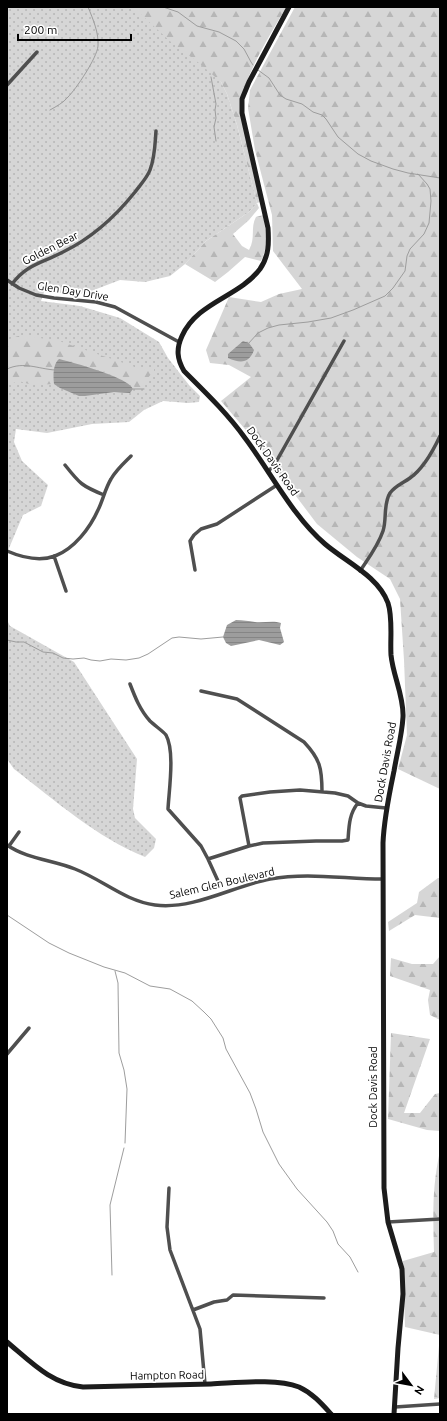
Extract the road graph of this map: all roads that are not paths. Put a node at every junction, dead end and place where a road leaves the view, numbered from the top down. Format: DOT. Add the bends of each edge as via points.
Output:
graph roads {
  1 [pos="289,7"];
  2 [pos="37,52"];
  3 [pos="7,85"];
  4 [pos="156,131"];
  5 [pos="7,280"];
  6 [pos="12,284"];
  7 [pos="344,341"];
  8 [pos="179,342"];
  9 [pos="440,436"];
  10 [pos="131,456"];
  11 [pos="66,465"];
  12 [pos="268,472"];
  13 [pos="277,485"];
  14 [pos="104,495"];
  15 [pos="7,551"];
  16 [pos="54,556"];
  17 [pos="195,570"];
  18 [pos="360,571"];
  19 [pos="66,591"];
  20 [pos="130,684"];
  21 [pos="201,692"];
  22 [pos="322,792"];
  23 [pos="358,803"];
  24 [pos="386,808"];
  25 [pos="19,832"];
  26 [pos="8,845"];
  27 [pos="249,846"];
  28 [pos="208,859"];
  29 [pos="382,878"];
  30 [pos="218,881"];
  31 [pos="29,1028"];
  32 [pos="7,1054"];
  33 [pos="169,1188"];
  34 [pos="440,1219"];
  35 [pos="388,1222"];
  36 [pos="324,1298"];
  37 [pos="193,1310"];
  38 [pos="7,1342"];
  39 [pos="205,1384"];
  40 [pos="440,1404"];
  41 [pos="395,1407"];
  42 [pos="331,1414"];
  43 [pos="394,1414"];
  1 -- 8 [label="street" via="249,82 242,106 244,125 268,228 268,251 254,275 201,312 189,324"];
  2 -- 3 [label="street"];
  4 -- 6 [label="street, Golden Bear" via="154,155 149,172 119,211 80,243 28,268"];
  5 -- 6 [label="street, Glen Day Drive"];
  6 -- 8 [label="street, Glen Day Drive" via="30,294 96,302 115,307"];
  7 -- 12 [label="street"];
  8 -- 12 [label="street, Dock Davis Road" via="178,356 184,371 228,416"];
  9 -- 18 [label="street" via="421,468 390,492 386,502 383,531"];
  10 -- 14 [label="street" via="116,472"];
  11 -- 14 [label="street" via="84,487"];
  12 -- 13 [label="street, Dock Davis Road"];
  13 -- 17 [label="street" via="217,524 200,529 194,534 190,541"];
  13 -- 18 [label="street, Dock Davis Road" via="318,538"];
  14 -- 16 [label="street" via="88,527 72,545"];
  15 -- 16 [label="street" via="32,558"];
  16 -- 19 [label="street"];
  18 -- 24 [label="street, Dock Davis Road" via="376,584 388,603 392,664 403,710"];
  20 -- 28 [label="street" via="141,711 165,733 169,742 171,759 168,809 201,846"];
  21 -- 22 [label="street" via="237,699 304,742 320,764"];
  22 -- 23 [label="street" via="348,796"];
  22 -- 27 [label="street" via="300,790 242,796 240,798"];
  23 -- 24 [label="street"];
  23 -- 27 [label="street" via="352,810 349,820 348,840"];
  24 -- 29 [label="street, Dock Davis Road"];
  25 -- 26 [label="street"];
  26 -- 29 [label="street, Salem Glen Boulevard" via="27,855 89,875 130,898 156,905 183,904 264,881 294,876"];
  27 -- 28 [label="street"];
  28 -- 30 [label="street"];
  29 -- 35 [label="street, Dock Davis Road" via="384,1188"];
  31 -- 32 [label="street"];
  33 -- 37 [label="street" via="167,1227 170,1250"];
  34 -- 35 [label="street"];
  35 -- 41 [label="street, Dock Davis Road" via="402,1269 403,1294"];
  36 -- 37 [label="street" via="233,1295 228,1300"];
  37 -- 39 [label="street" via="200,1329"];
  38 -- 39 [label="street, Hampton Road" via="48,1375 68,1384"];
  39 -- 42 [label="street, Hampton Road" via="286,1383 298,1386 316,1397"];
  40 -- 41 [label="street"];
  41 -- 43 [label="street, Dock Davis Road"];
}
